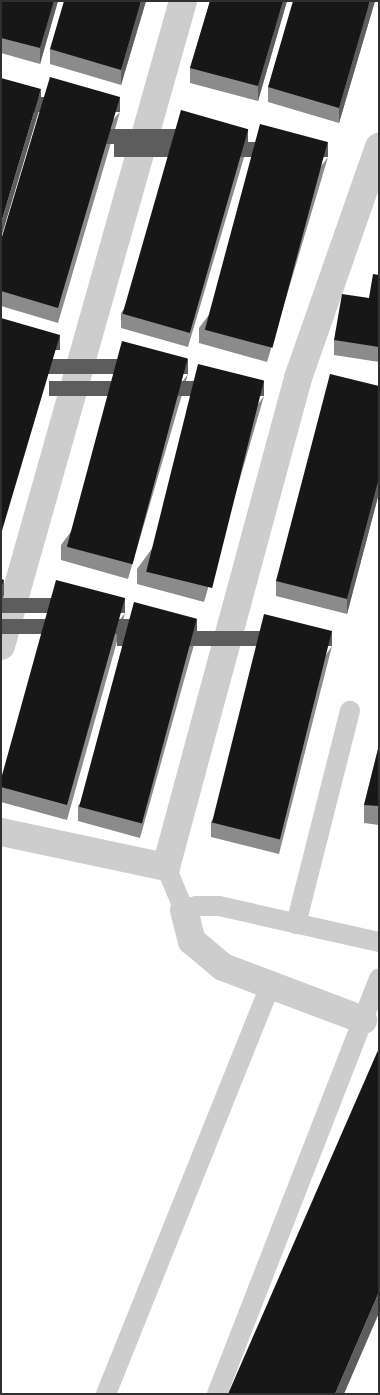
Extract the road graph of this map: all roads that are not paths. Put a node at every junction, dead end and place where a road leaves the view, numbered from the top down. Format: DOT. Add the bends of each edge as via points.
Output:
graph roads {
  1 [pos="183,1"];
  2 [pos="379,147"];
  3 [pos="1,646"];
  4 [pos="350,711"];
  5 [pos="1,832"];
  6 [pos="166,867"];
  7 [pos="184,910"];
  8 [pos="296,924"];
  9 [pos="379,942"];
  10 [pos="379,978"];
  11 [pos="270,987"];
  12 [pos="363,1020"];
  13 [pos="106,1394"];
  14 [pos="217,1394"];
  1 -- 3 [label="street"];
  2 -- 6 [label="street" via="298,378"];
  4 -- 8 [label="lane"];
  5 -- 6 [label="street"];
  6 -- 7 [label="lane"];
  7 -- 8 [label="lane" via="196,906 218,906"];
  7 -- 11 [label="street" via="188,932 199,950 223,967"];
  8 -- 9 [label="lane"];
  10 -- 12 [label="lane"];
  11 -- 12 [label="street"];
  11 -- 13 [label="lane"];
  12 -- 14 [label="lane"];
}
